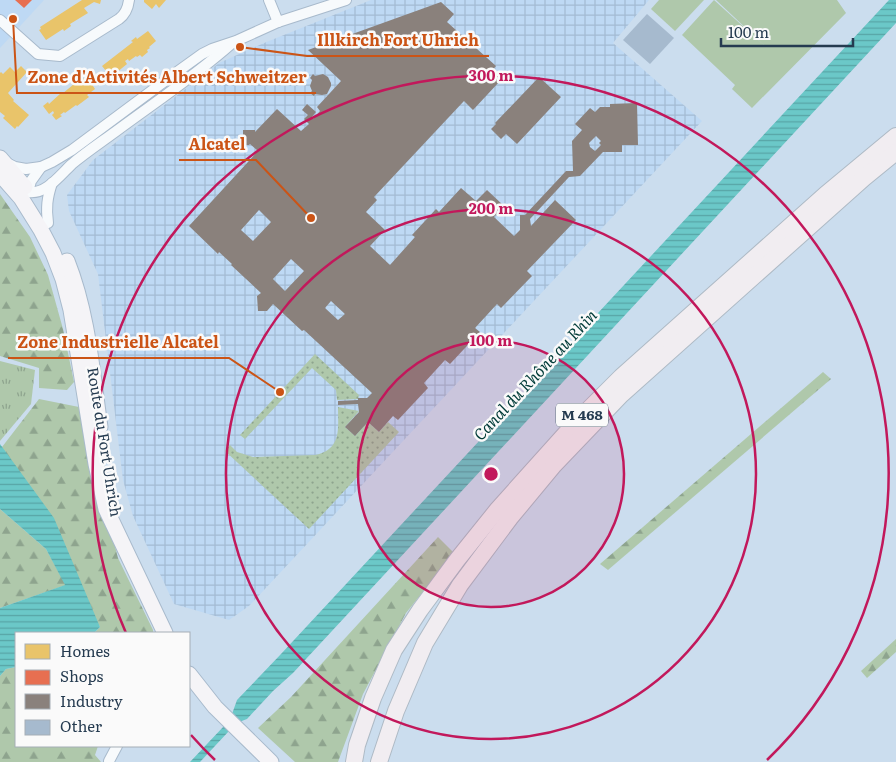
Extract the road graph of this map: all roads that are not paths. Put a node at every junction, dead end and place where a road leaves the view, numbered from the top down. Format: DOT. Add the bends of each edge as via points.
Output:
graph roads {
  1 [pos="129,0"];
  2 [pos="269,0"];
  3 [pos="346,0"];
  4 [pos="0,20"];
  5 [pos="278,22"];
  6 [pos="232,43"];
  7 [pos="896,136"];
  8 [pos="896,152"];
  9 [pos="1,164"];
  10 [pos="41,167"];
  11 [pos="52,184"];
  12 [pos="24,195"];
  13 [pos="48,224"];
  14 [pos="120,539"];
  15 [pos="165,632"];
  16 [pos="190,675"];
  17 [pos="117,747"];
  18 [pos="110,761"];
  19 [pos="271,762"];
  20 [pos="354,762"];
  21 [pos="378,762"];
  1 -- 4 [label="street" via="126,12 119,19 60,56 38,54"];
  2 -- 5 [label="street"];
  3 -- 5 [label="street"];
  5 -- 6 [label="street"];
  6 -- 10 [label="street" via="202,54 72,150"];
  6 -- 11 [label="street" via="78,159"];
  7 -- 20 [label="main road, M 468" via="621,377 498,509 420,610 394,650 373,698"];
  8 -- 21 [label="main road, M 468" via="621,395 554,464 460,585 425,644"];
  9 -- 10 [label="street" via="26,170"];
  9 -- 12 [label="street, Route du Fort Uhrich"];
  10 -- 12 [label="street"];
  11 -- 12 [label="street"];
  11 -- 13 [label="street" via="47,198"];
  12 -- 13 [label="street, Route du Fort Uhrich"];
  12 -- 14 [label="street, Route du Fort Uhrich" via="63,280 71,310 96,464 106,509"];
  13 -- 14 [label="street, Route du Fort Uhrich" via="78,290 108,484"];
  14 -- 15 [label="street, Route du Fort Uhrich"];
  16 -- 19 [label="street" via="219,711"];
  17 -- 18 [label="street"];
}
